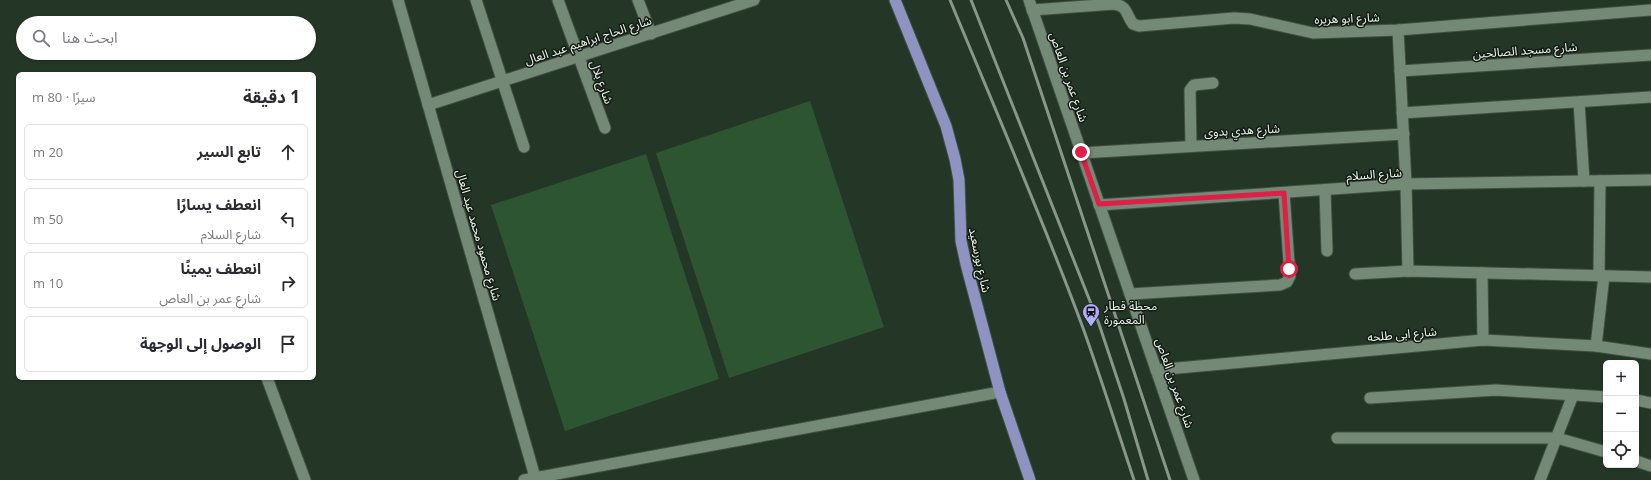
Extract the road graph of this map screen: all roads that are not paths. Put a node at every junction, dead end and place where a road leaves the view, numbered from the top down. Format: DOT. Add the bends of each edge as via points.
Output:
graph roads {
  1 [pos="398,0"];
  2 [pos="476,0"];
  3 [pos="558,0"];
  4 [pos="638,0"];
  5 [pos="754,0"];
  6 [pos="895,0"];
  7 [pos="1101,2"];
  8 [pos="721,5"];
  9 [pos="1030,5"];
  10 [pos="1651,10"];
  11 [pos="1398,30"];
  12 [pos="651,34"];
  13 [pos="1651,55"];
  14 [pos="579,57"];
  15 [pos="1400,72"];
  16 [pos="502,82"];
  17 [pos="1212,83"];
  18 [pos="1651,97"];
  19 [pos="1579,102"];
  20 [pos="428,105"];
  21 [pos="1402,112"];
  22 [pos="605,128"];
  23 [pos="1404,134"];
  24 [pos="1191,146"];
  25 [pos="524,147"];
  26 [pos="1081,152"];
  27 [pos="1651,180"];
  28 [pos="1584,181"];
  29 [pos="1600,181"];
  30 [pos="1406,184"];
  31 [pos="1325,190"];
  32 [pos="1284,193"];
  33 [pos="1099,204"];
  34 [pos="1327,251"];
  35 [pos="1408,271"];
  36 [pos="1482,273"];
  37 [pos="1356,274"];
  38 [pos="1601,276"];
  39 [pos="1651,277"];
  40 [pos="1130,294"];
  41 [pos="1482,340"];
  42 [pos="1596,346"];
  43 [pos="1651,354"];
  44 [pos="1156,370"];
  45 [pos="268,380"];
  46 [pos="1000,392"];
  47 [pos="1573,395"];
  48 [pos="1603,397"];
  49 [pos="1370,398"];
  50 [pos="1639,401"];
  51 [pos="1651,403"];
  52 [pos="1337,438"];
  53 [pos="1557,438"];
  54 [pos="1603,451"];
  55 [pos="1639,462"];
  56 [pos="1651,466"];
  57 [pos="535,477"];
  58 [pos="305,480"];
  59 [pos="524,480"];
  60 [pos="1030,480"];
  61 [pos="1194,480"];
  62 [pos="1540,480"];
  1 -- 20 [label="street, شارع محمود محمد عبد العال"];
  2 -- 16 [label="street"];
  3 -- 14 [label="street, شارع بلال"];
  4 -- 12 [label="street"];
  5 -- 8 [label="street, شارع الحاج ابراهيم عبد العال"];
  6 -- 46 [label="main road, شارع بورسعيد" via="951,142 959,180 961,241"];
  7 -- 9 [label="street, شارع ابو هريره"];
  7 -- 11 [label="street, شارع ابو هريره" via="1121,5 1134,24 1139,26 1234,18 1250,19 1313,33"];
  8 -- 12 [label="street, شارع الحاج ابراهيم عبد العال"];
  9 -- 26 [label="street, شارع عمر بن العاص"];
  10 -- 11 [label="street, شارع ابو هريره"];
  11 -- 15 [label="street"];
  12 -- 14 [label="street, شارع الحاج ابراهيم عبد العال"];
  13 -- 15 [label="street, شارع مسجد الصالحين"];
  14 -- 16 [label="street, شارع الحاج ابراهيم عبد العال"];
  14 -- 22 [label="street, شارع بلال"];
  15 -- 21 [label="street"];
  16 -- 20 [label="street, شارع الحاج ابراهيم عبد العال"];
  16 -- 25 [label="street"];
  17 -- 24 [label="street" via="1194,86 1190,90"];
  18 -- 19 [label="street"];
  19 -- 21 [label="street"];
  19 -- 28 [label="street"];
  20 -- 57 [label="street, شارع محمود محمد عبد العال"];
  21 -- 23 [label="street"];
  23 -- 24 [label="street, شارع هدي بدوى"];
  23 -- 30 [label="street"];
  24 -- 26 [label="street, شارع هدي بدوى"];
  26 -- 33 [label="street, شارع عمر بن العاص"];
  27 -- 29 [label="street, شارع السلام"];
  28 -- 29 [label="street, شارع السلام"];
  28 -- 30 [label="street, شارع السلام"];
  29 -- 38 [label="street"];
  30 -- 31 [label="street, شارع السلام"];
  30 -- 35 [label="street"];
  31 -- 32 [label="street, شارع السلام"];
  31 -- 34 [label="street"];
  32 -- 33 [label="street, شارع السلام"];
  32 -- 40 [label="street" via="1290,276 1287,282 1280,285"];
  33 -- 40 [label="street, شارع عمر بن العاص"];
  35 -- 36 [label="street"];
  35 -- 37 [label="street"];
  36 -- 38 [label="street"];
  36 -- 41 [label="street"];
  38 -- 39 [label="street"];
  38 -- 42 [label="street"];
  40 -- 44 [label="street, شارع عمر بن العاص"];
  41 -- 42 [label="street, شارع ابى طلحه"];
  41 -- 44 [label="street, شارع ابى طلحه"];
  42 -- 43 [label="street, شارع ابى طلحه"];
  44 -- 61 [label="street, شارع عمر بن العاص"];
  45 -- 58 [label="street"];
  46 -- 57 [label="street"];
  46 -- 60 [label="main road, شارع بورسعيد"];
  47 -- 48 [label="street"];
  47 -- 49 [label="street" via="1496,390"];
  47 -- 53 [label="street"];
  50 -- 51 [label="street"];
  52 -- 53 [label="street"];
  53 -- 54 [label="street"];
  53 -- 62 [label="street"];
  55 -- 56 [label="street"];
  57 -- 59 [label="street"];
}
